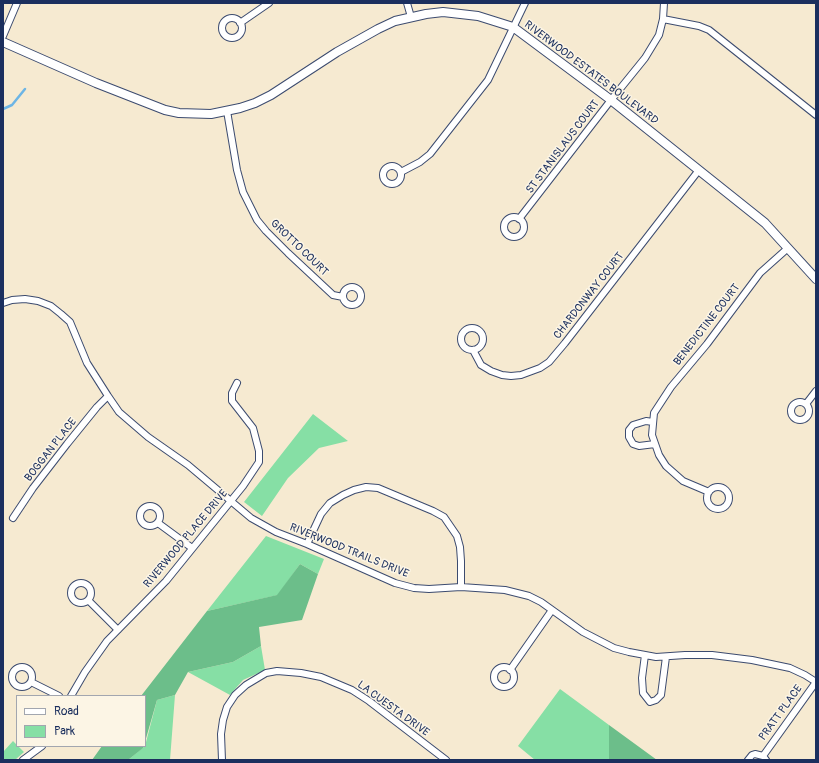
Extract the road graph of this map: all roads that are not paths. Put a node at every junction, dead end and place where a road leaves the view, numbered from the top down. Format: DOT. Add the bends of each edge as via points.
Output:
graph roads {
  1 [pos="17,3"];
  2 [pos="269,3"];
  3 [pos="407,3"];
  4 [pos="525,3"];
  5 [pos="664,3"];
  6 [pos="411,17"];
  7 [pos="663,18"];
  8 [pos="240,23"];
  9 [pos="513,27"];
  10 [pos="3,36"];
  11 [pos="3,42"];
  12 [pos="611,100"];
  13 [pos="227,111"];
  14 [pos="816,115"];
  15 [pos="699,170"];
  16 [pos="401,172"];
  17 [pos="519,220"];
  18 [pos="788,248"];
  19 [pos="816,279"];
  20 [pos="343,297"];
  21 [pos="3,303"];
  22 [pos="473,350"];
  23 [pos="237,382"];
  24 [pos="816,391"];
  25 [pos="108,396"];
  26 [pos="806,404"];
  27 [pos="653,422"];
  28 [pos="655,444"];
  29 [pos="709,492"];
  30 [pos="232,500"];
  31 [pos="13,518"];
  32 [pos="158,523"];
  33 [pos="308,544"];
  34 [pos="192,548"];
  35 [pos="461,587"];
  36 [pos="88,600"];
  37 [pos="552,610"];
  38 [pos="118,630"];
  39 [pos="645,655"];
  40 [pos="666,657"];
  41 [pos="510,670"];
  42 [pos="31,682"];
  43 [pos="816,682"];
  44 [pos="57,695"];
  45 [pos="72,695"];
  46 [pos="41,747"];
  47 [pos="764,758"];
  48 [pos="23,760"];
  49 [pos="222,760"];
  50 [pos="446,760"];
  51 [pos="748,760"];
  1 -- 10 [label="street"];
  2 -- 8 [label="street"];
  3 -- 6 [label="street"];
  4 -- 9 [label="street"];
  5 -- 7 [label="street, ST STANISLAUS COURT"];
  6 -- 9 [label="street, RIVERWOOD ESTATES BOULEVARD" via="443,12 461,13"];
  6 -- 13 [label="street, RIVERWOOD ESTATES BOULEVARD" via="378,29 271,95 255,103"];
  7 -- 12 [label="street, ST STANISLAUS COURT" via="653,46"];
  7 -- 14 [label="street" via="709,30"];
  9 -- 12 [label="street, RIVERWOOD ESTATES BOULEVARD"];
  9 -- 16 [label="street" via="488,80 430,154"];
  11 -- 13 [label="street, RIVERWOOD ESTATES BOULEVARD" via="165,110 195,114"];
  12 -- 15 [label="street, RIVERWOOD ESTATES BOULEVARD"];
  12 -- 17 [label="street, ST STANISLAUS COURT"];
  13 -- 20 [label="street, GROTTO COURT" via="237,170 257,220 333,295"];
  15 -- 18 [label="street, RIVERWOOD ESTATES BOULEVARD" via="765,223"];
  15 -- 22 [label="street, CHARDONWAY COURT" via="549,362 526,373 502,375 481,365"];
  18 -- 19 [label="street, RIVERWOOD ESTATES BOULEVARD"];
  18 -- 27 [label="street, BENEDICTINE COURT" via="760,273 671,387 654,413"];
  21 -- 25 [label="street, RIVERWOOD TRAILS DRIVE" via="25,299 38,301 51,306 61,314 70,322 87,363"];
  23 -- 30 [label="street, RIVERWOOD PLACE DRIVE" via="232,393 232,401 253,428 260,451 260,462"];
  24 -- 26 [label="street"];
  25 -- 30 [label="street, RIVERWOOD TRAILS DRIVE" via="119,412 148,437"];
  25 -- 31 [label="street, BOGGAN PLACE" via="67,444"];
  27 -- 28 [label="street, BENEDICTINE COURT" via="652,434"];
  27 -- 28 [label="street" via="646,421 633,425 629,430 629,437 633,444 639,446"];
  28 -- 29 [label="street, BENEDICTINE COURT" via="666,466 675,475"];
  30 -- 33 [label="street, RIVERWOOD TRAILS DRIVE" via="251,518 276,532"];
  30 -- 34 [label="street, RIVERWOOD PLACE DRIVE"];
  32 -- 34 [label="street"];
  33 -- 35 [label="street, RIVERWOOD TRAILS DRIVE" via="395,583 430,589"];
  33 -- 35 [label="street" via="321,514 330,504 354,490 378,488 444,517 457,536 460,546"];
  34 -- 38 [label="street, RIVERWOOD PLACE DRIVE" via="166,581"];
  35 -- 37 [label="street, RIVERWOOD TRAILS DRIVE" via="517,592"];
  36 -- 38 [label="street"];
  37 -- 39 [label="street, RIVERWOOD TRAILS DRIVE" via="598,641 614,648"];
  37 -- 41 [label="street"];
  38 -- 45 [label="street, RIVERWOOD PLACE DRIVE" via="96,656"];
  39 -- 40 [label="street, RIVERWOOD TRAILS DRIVE"];
  39 -- 40 [label="street" via="643,693 650,702 661,695"];
  40 -- 43 [label="street, RIVERWOOD TRAILS DRIVE" via="712,655 752,660 790,668"];
  42 -- 44 [label="street"];
  43 -- 47 [label="street, PRATT PLACE"];
  46 -- 48 [label="street"];
  47 -- 51 [label="street, PRATT PLACE" via="755,754"];
  49 -- 50 [label="street, LA CUESTA DRIVE" via="221,734 227,707 246,685 266,673 277,671 322,678 352,690"];
}
